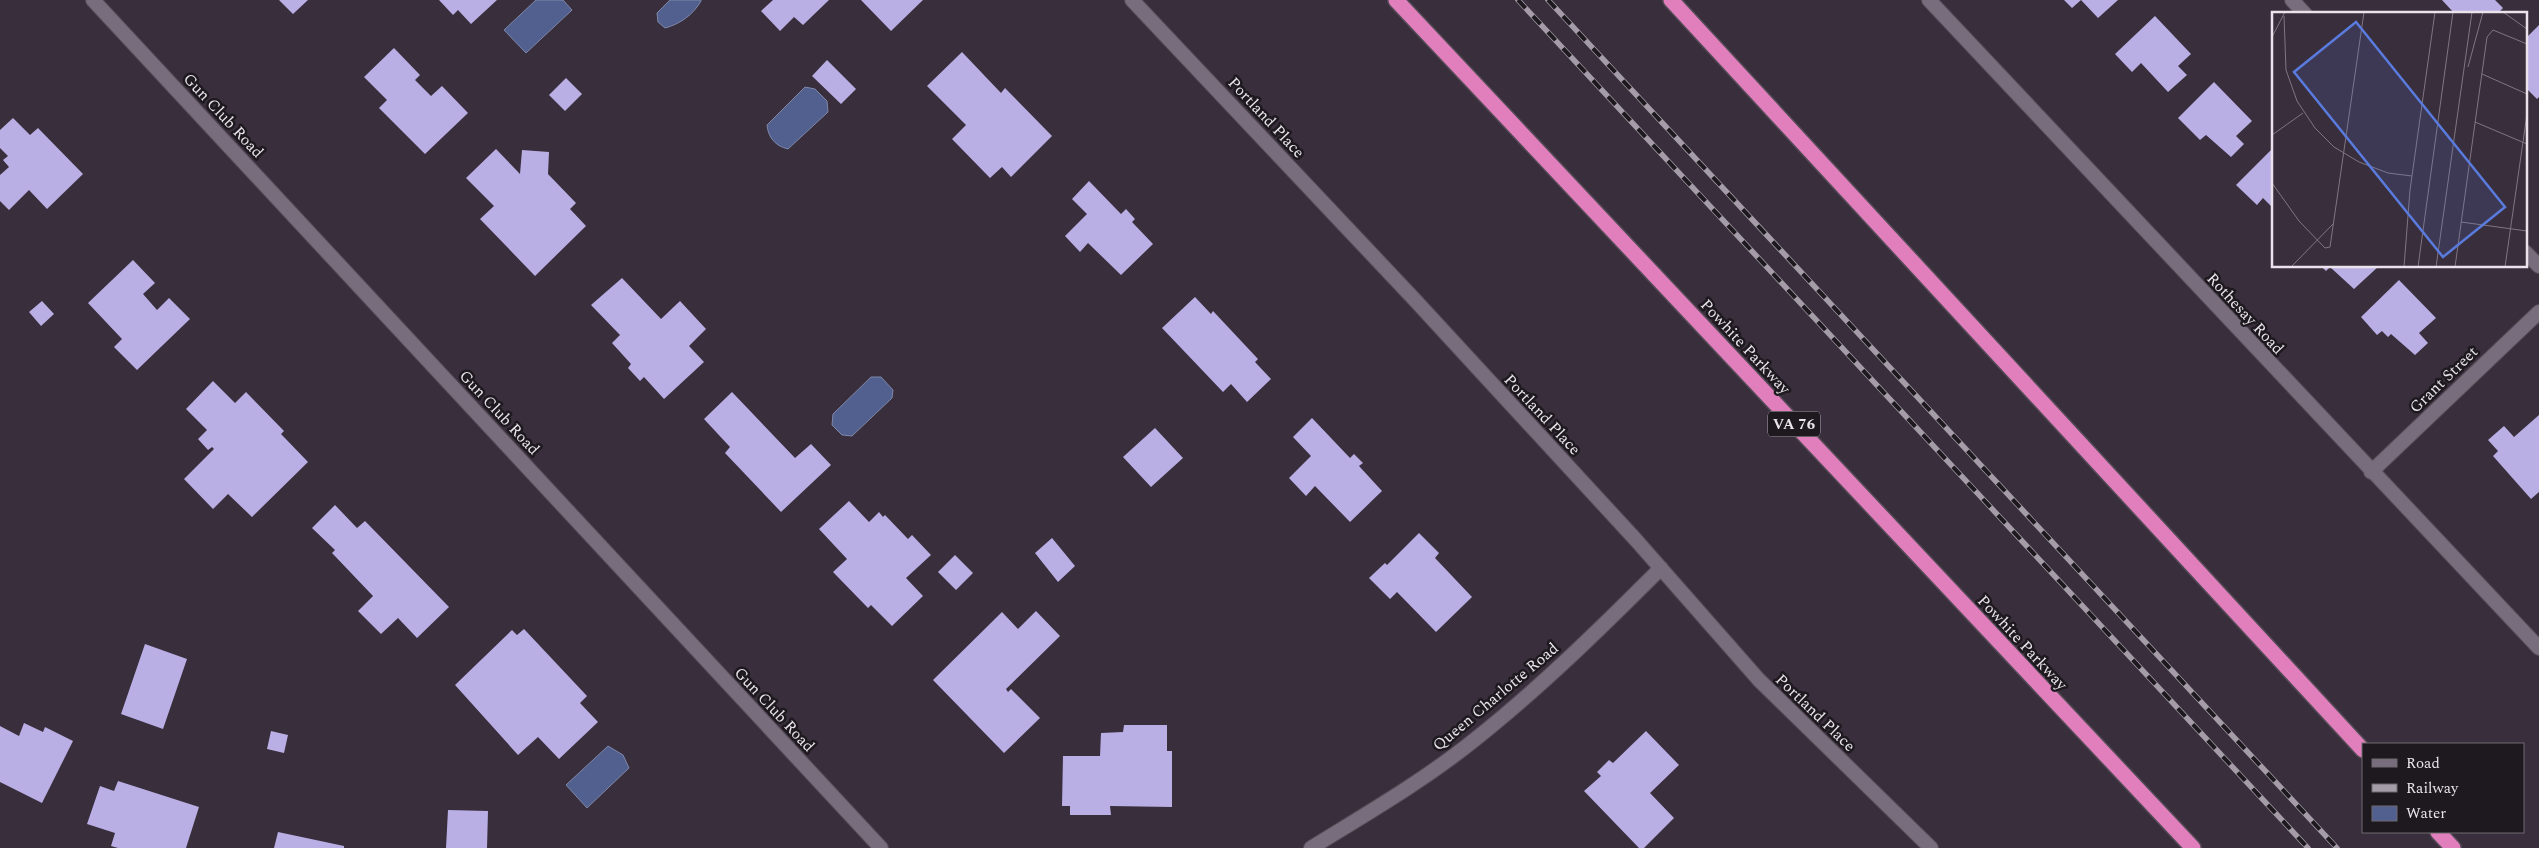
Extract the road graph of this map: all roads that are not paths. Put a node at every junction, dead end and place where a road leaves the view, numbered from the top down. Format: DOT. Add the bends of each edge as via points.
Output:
graph roads {
  1 [pos="93,0"];
  2 [pos="1132,0"];
  3 [pos="1396,0"];
  4 [pos="1671,0"];
  5 [pos="1929,0"];
  6 [pos="2292,0"];
  7 [pos="2303,12"];
  8 [pos="2526,253"];
  9 [pos="2539,266"];
  10 [pos="2539,312"];
  11 [pos="2371,472"];
  12 [pos="1661,568"];
  13 [pos="2539,648"];
  14 [pos="2362,749"];
  15 [pos="2439,833"];
  16 [pos="881,848"];
  17 [pos="1311,848"];
  18 [pos="1931,848"];
  19 [pos="2192,848"];
  20 [pos="2453,848"];
  1 -- 16 [label="street, Gun Club Road"];
  2 -- 12 [label="street, Portland Place" via="1428,314"];
  3 -- 19 [label="highway, Powhite Parkway / VA 76"];
  4 -- 14 [label="highway"];
  5 -- 11 [label="street, Rothesay Road"];
  6 -- 7 [label="street"];
  8 -- 9 [label="street"];
  10 -- 11 [label="street, Grant Street"];
  11 -- 13 [label="street, Rothesay Road"];
  12 -- 17 [label="street, Queen Charlotte Road" via="1555,670 1472,742 1402,792"];
  12 -- 18 [label="street, Portland Place" via="1758,680"];
  15 -- 20 [label="highway"];
}
